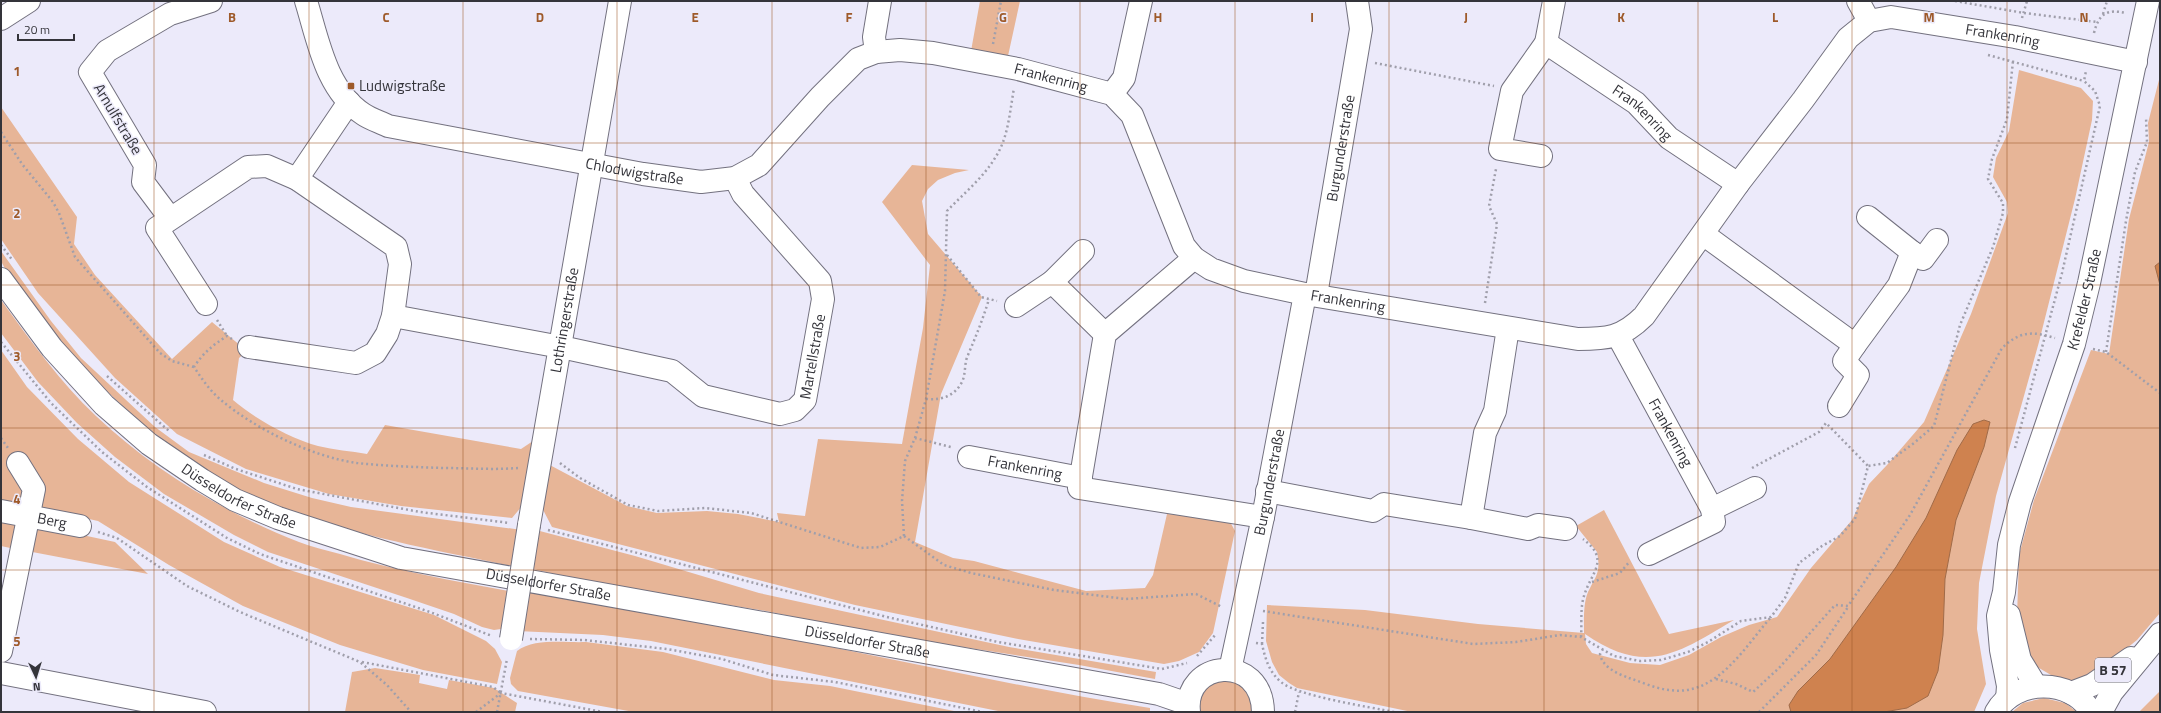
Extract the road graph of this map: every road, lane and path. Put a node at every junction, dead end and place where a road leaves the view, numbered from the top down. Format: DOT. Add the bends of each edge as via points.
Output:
graph roads {
  1 [pos="29,1"];
  2 [pos="211,1"];
  3 [pos="306,1"];
  4 [pos="620,1"];
  5 [pos="880,1"];
  6 [pos="1001,1"];
  7 [pos="1141,1"];
  8 [pos="1357,1"];
  9 [pos="1554,1"];
  10 [pos="1858,1"];
  11 [pos="1955,1"];
  12 [pos="2027,1"];
  13 [pos="2107,1"];
  14 [pos="2146,9"];
  15 [pos="2024,14"];
  16 [pos="2103,15"];
  17 [pos="1,19"];
  18 [pos="1869,21"];
  19 [pos="2097,22"];
  20 [pos="2015,37"];
  21 [pos="1546,43"];
  22 [pos="2090,51"];
  23 [pos="876,52"];
  24 [pos="988,54"];
  25 [pos="1983,54"];
  26 [pos="1355,59"];
  27 [pos="2013,61"];
  28 [pos="2136,62"];
  29 [pos="2084,82"];
  30 [pos="1007,84"];
  31 [pos="1512,91"];
  32 [pos="1112,94"];
  33 [pos="349,102"];
  34 [pos="2148,110"];
  35 [pos="1,132"];
  36 [pos="1500,149"];
  37 [pos="1541,156"];
  38 [pos="593,163"];
  39 [pos="735,178"];
  40 [pos="298,179"];
  41 [pos="1738,184"];
  42 [pos="1868,217"];
  43 [pos="170,218"];
  44 [pos="1703,234"];
  45 [pos="1937,240"];
  46 [pos="1,245"];
  47 [pos="1083,251"];
  48 [pos="1912,252"];
  49 [pos="946,254"];
  50 [pos="1194,258"];
  51 [pos="8,271"];
  52 [pos="1052,282"];
  53 [pos="1310,295"];
  54 [pos="989,299"];
  55 [pos="206,304"];
  56 [pos="1016,306"];
  57 [pos="393,316"];
  58 [pos="1482,323"];
  59 [pos="1508,328"];
  60 [pos="1105,334"];
  61 [pos="2046,335"];
  62 [pos="1618,336"];
  63 [pos="2074,344"];
  64 [pos="1855,345"];
  65 [pos="249,347"];
  66 [pos="561,347"];
  67 [pos="2106,352"];
  68 [pos="194,367"];
  69 [pos="101,371"];
  70 [pos="2160,393"];
  71 [pos="926,399"];
  72 [pos="1839,406"];
  73 [pos="171,433"];
  74 [pos="915,438"];
  75 [pos="2014,452"];
  76 [pos="202,454"];
  77 [pos="542,456"];
  78 [pos="969,457"];
  79 [pos="18,463"];
  80 [pos="1868,466"];
  81 [pos="1081,478"];
  82 [pos="1755,488"];
  83 [pos="1267,491"];
  84 [pos="1712,509"];
  85 [pos="1,511"];
  86 [pos="28,516"];
  87 [pos="1263,518"];
  88 [pos="1471,518"];
  89 [pos="529,525"];
  90 [pos="80,526"];
  91 [pos="1566,529"];
  92 [pos="904,536"];
  93 [pos="1648,554"];
  94 [pos="1591,582"];
  95 [pos="2004,592"];
  96 [pos="1848,606"];
  97 [pos="1222,607"];
  98 [pos="1254,611"];
  99 [pos="1221,612"];
  100 [pos="1771,617"];
  101 [pos="1218,628"];
  102 [pos="1217,634"];
  103 [pos="1581,637"];
  104 [pos="2156,638"];
  105 [pos="511,639"];
  106 [pos="1238,639"];
  107 [pos="1262,644"];
  108 [pos="1603,649"];
  109 [pos="1,651"];
  110 [pos="1196,657"];
  111 [pos="360,662"];
  112 [pos="1190,662"];
  113 [pos="1230,670"];
  114 [pos="1,673"];
  115 [pos="1716,679"];
  116 [pos="2036,686"];
  117 [pos="1299,692"];
  118 [pos="501,693"];
  119 [pos="2071,693"];
  120 [pos="2002,706"];
  121 [pos="1188,708"];
  122 [pos="205,712"];
  123 [pos="412,712"];
  124 [pos="476,712"];
  125 [pos="497,712"];
  126 [pos="603,712"];
  127 [pos="983,712"];
  128 [pos="1263,712"];
  129 [pos="1295,712"];
  130 [pos="1394,712"];
  131 [pos="1759,712"];
  132 [pos="2091,712"];
  133 [pos="2101,712"];
  1 -- 17 [label="street"];
  2 -- 43 [label="street, Arnulfstraße" via="170,14 107,51 90,72 145,165 143,182"];
  3 -- 33 [label="street, Chlodwigstraße" via="330,75"];
  4 -- 38 [label="street, Lothringerstraße"];
  5 -- 23 [label="street" via="874,37"];
  6 -- 24 [label="path" via="993,46"];
  7 -- 32 [label="street" via="1124,78"];
  8 -- 26 [label="street, Burgunderstraße" via="1361,29"];
  9 -- 21 [label="street"];
  10 -- 18 [label="street"];
  11 -- 15 [label="path"];
  12 -- 15 [label="path"];
  13 -- 16 [label="path"];
  14 -- 16 [label="path" via="2116,11"];
  14 -- 28 [label="street, Krefelder Straße"];
  15 -- 19 [label="path"];
  15 -- 20 [label="path"];
  16 -- 19 [label="path"];
  18 -- 20 [label="street, Frankenring" via="1891,16"];
  18 -- 41 [label="street, Frankenring" via="1848,38"];
  19 -- 22 [label="path"];
  20 -- 22 [label="street, Frankenring"];
  20 -- 27 [label="path"];
  21 -- 31 [label="street"];
  21 -- 41 [label="street, Frankenring" via="1636,102 1669,138"];
  22 -- 28 [label="street, Frankenring"];
  22 -- 29 [label="path"];
  23 -- 24 [label="street, Chlodwigstraße" via="900,50 933,54"];
  23 -- 39 [label="street, Chlodwigstraße" via="858,59 759,165"];
  24 -- 32 [label="street, Frankenring"];
  25 -- 27 [label="path"];
  26 -- 31 [label="path" via="1499,86"];
  26 -- 53 [label="street, Burgunderstraße"];
  27 -- 29 [label="path"];
  27 -- 80 [label="path" via="2007,119 1992,159 1988,179 2003,203 2003,213 1993,247 1960,325 1934,426 1887,463"];
  28 -- 63 [label="street, Krefelder Straße"];
  29 -- 61 [label="path" via="2095,91 2100,106"];
  30 -- 49 [label="path" via="1014,86 1004,141 982,176 947,211"];
  31 -- 36 [label="street"];
  32 -- 50 [label="street, Frankenring" via="1132,115 1178,233"];
  33 -- 38 [label="street, Chlodwigstraße" via="363,114 388,126"];
  33 -- 40 [label="street"];
  34 -- 67 [label="path" via="2146,142 2135,172 2127,214"];
  35 -- 68 [label="path" via="30,175 53,202 75,257 160,353 172,362"];
  36 -- 37 [label="street"];
  36 -- 58 [label="path" via="1489,206 1497,224"];
  38 -- 39 [label="street, Chlodwigstraße" via="643,174 701,182"];
  38 -- 66 [label="street, Lothringerstraße"];
  39 -- 66 [label="street, Martellstraße" via="743,194 820,281 823,289 805,400 795,410 780,414 703,396 672,371"];
  40 -- 43 [label="street" via="267,166 248,167"];
  40 -- 57 [label="street" via="396,247 400,264"];
  41 -- 44 [label="street, Frankenring"];
  42 -- 48 [label="street"];
  43 -- 55 [label="street" via="157,228"];
  44 -- 62 [label="street, Frankenring" via="1644,316 1633,327"];
  44 -- 64 [label="street"];
  45 -- 48 [label="street" via="1923,259"];
  46 -- 51 [label="path"];
  47 -- 52 [label="street"];
  48 -- 64 [label="street" via="1900,285"];
  49 -- 54 [label="path" via="981,297"];
  49 -- 71 [label="path" via="945,291"];
  50 -- 53 [label="street, Frankenring" via="1211,269 1244,281"];
  50 -- 60 [label="street"];
  51 -- 121 [label="street, Düsseldorfer Straße" via="52,348 104,405 149,444 202,480 236,500 278,518 401,558 1159,694"];
  52 -- 56 [label="street"];
  52 -- 60 [label="street"];
  53 -- 58 [label="street, Frankenring"];
  53 -- 83 [label="street, Burgunderstraße"];
  54 -- 56 [label="path"];
  54 -- 71 [label="path" via="979,331 967,356 962,382 949,397 939,400"];
  57 -- 65 [label="street" via="388,334 375,353 356,363"];
  57 -- 66 [label="street"];
  58 -- 59 [label="street, Frankenring"];
  59 -- 62 [label="street, Frankenring" via="1578,340"];
  59 -- 88 [label="street" via="1495,411 1485,433"];
  60 -- 81 [label="street, Frankenring"];
  61 -- 63 [label="path"];
  61 -- 75 [label="path"];
  61 -- 96 [label="path" via="2028,333 2013,337 2002,348 1910,515"];
  62 -- 84 [label="street, Frankenring"];
  63 -- 67 [label="path"];
  63 -- 95 [label="street, Krefelder Straße" via="2020,502 2009,545"];
  64 -- 72 [label="street" via="1844,362 1858,375"];
  65 -- 68 [label="path" via="227,336 203,354"];
  66 -- 77 [label="street, Lothringerstraße"];
  67 -- 70 [label="path"];
  68 -- 77 [label="path" via="206,385 238,413 280,436 322,454 356,463 501,470 528,467"];
  69 -- 73 [label="path"];
  71 -- 74 [label="path"];
  74 -- 78 [label="path" via="949,446"];
  74 -- 92 [label="path" via="905,461 902,501"];
  76 -- 89 [label="path" via="236,469 297,489 420,512"];
  77 -- 89 [label="street, Lothringerstraße"];
  77 -- 92 [label="path" via="561,463 580,478 628,505 658,511 705,508 751,513 861,548 880,547"];
  78 -- 81 [label="street, Frankenring"];
  79 -- 86 [label="street" via="34,489"];
  80 -- 82 [label="path" via="1826,423 1819,432 1747,470"];
  80 -- 100 [label="path" via="1855,519 1840,536 1799,563 1785,598"];
  81 -- 87 [label="street, Frankenring" via="1079,488"];
  82 -- 84 [label="street"];
  83 -- 87 [label="street, Burgunderstraße"];
  83 -- 88 [label="street" via="1373,511 1384,504"];
  84 -- 93 [label="street" via="1714,522"];
  85 -- 86 [label="street, Berg"];
  86 -- 90 [label="street, Berg"];
  86 -- 109 [label="street"];
  87 -- 98 [label="street, Burgunderstraße"];
  88 -- 91 [label="street" via="1528,529 1538,525"];
  89 -- 105 [label="street, Lothringerstraße, bridge"];
  89 -- 112 [label="path" via="887,618 998,642 1162,669"];
  90 -- 111 [label="path" via="117,538 187,586 240,612"];
  91 -- 94 [label="path" via="1590,545 1597,555 1598,566"];
  92 -- 97 [label="path" via="944,565 970,573 1054,590 1126,599 1196,594"];
  93 -- 94 [label="path" via="1630,561 1620,573"];
  94 -- 103 [label="path" via="1584,596"];
  95 -- 116 [label="street, Krefelder Straße" via="2020,660"];
  95 -- 120 [label="street, Krefelder Straße" via="1998,616 2000,650 2008,686"];
  96 -- 115 [label="path" via="1835,605 1779,668 1752,692 1736,684"];
  96 -- 131 [label="path" via="1816,655"];
  97 -- 98 [label="path"];
  97 -- 99 [label="path"];
  98 -- 103 [label="path" via="1472,644 1560,636"];
  98 -- 106 [label="street, Burgunderstraße"];
  98 -- 107 [label="path"];
  100 -- 108 [label="path" via="1741,621 1688,652 1661,660 1640,661 1614,656"];
  100 -- 115 [label="path"];
  101 -- 102 [label="path"];
  102 -- 106 [label="path"];
  102 -- 110 [label="path"];
  103 -- 108 [label="path"];
  104 -- 119 [label="street, B 57" via="2092,685"];
  104 -- 133 [label="street, B 57" via="2112,692"];
  105 -- 118 [label="path"];
  105 -- 127 [label="path" via="584,640 667,649 722,659 773,675 835,682"];
  106 -- 107 [label="path"];
  106 -- 113 [label="street, Burgunderstraße"];
  107 -- 117 [label="path" via="1265,659 1272,672 1282,683"];
  108 -- 115 [label="path" via="1601,659 1622,676 1670,691 1692,690"];
  111 -- 118 [label="path" via="493,687"];
  111 -- 123 [label="path" via="387,685"];
  113 -- 121 [label="street, Düsseldorfer Straße" via="1215,671 1202,678 1192,689"];
  113 -- 128 [label="street" via="1245,675 1256,685 1263,699"];
  114 -- 122 [label="street"];
  116 -- 119 [label="street" via="2054,687"];
  116 -- 120 [label="street" via="2019,692"];
  117 -- 129 [label="path"];
  117 -- 130 [label="path"];
  118 -- 124 [label="path"];
  118 -- 125 [label="path"];
  118 -- 126 [label="path"];
  119 -- 132 [label="street" via="2081,699"];
}
